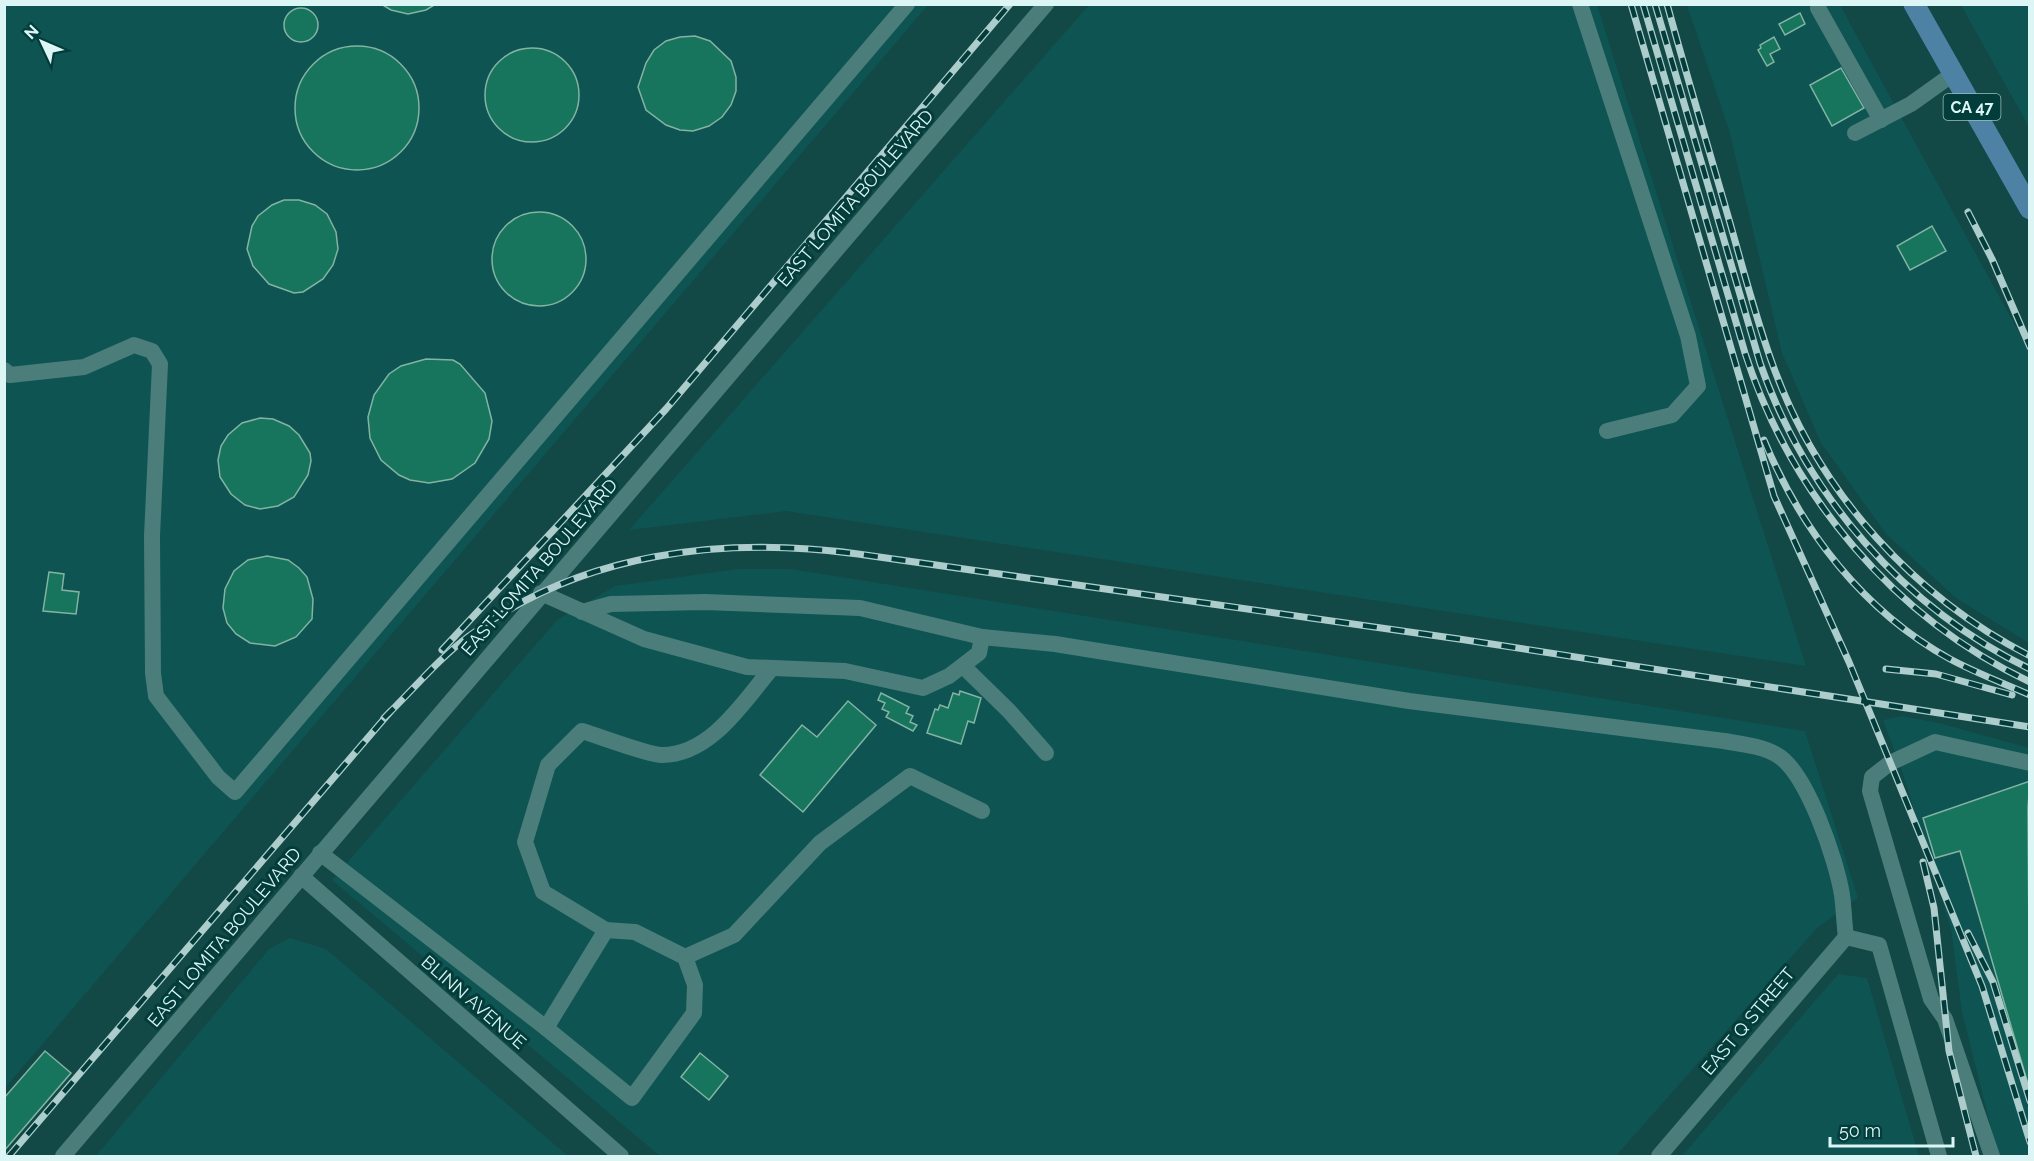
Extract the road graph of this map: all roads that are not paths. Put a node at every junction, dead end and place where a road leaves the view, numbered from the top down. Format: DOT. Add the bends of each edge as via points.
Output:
graph roads {
  1 [pos="907,4"];
  2 [pos="1046,4"];
  3 [pos="1580,4"];
  4 [pos="1914,4"];
  5 [pos="1818,8"];
  6 [pos="1953,74"];
  7 [pos="1881,120"];
  8 [pos="1855,133"];
  9 [pos="2030,209"];
  10 [pos="4,370"];
  11 [pos="1607,431"];
  12 [pos="541,594"];
  13 [pos="582,612"];
  14 [pos="982,637"];
  15 [pos="963,666"];
  16 [pos="772,668"];
  17 [pos="1046,753"];
  18 [pos="2030,763"];
  19 [pos="982,811"];
  20 [pos="320,854"];
  21 [pos="301,876"];
  22 [pos="606,930"];
  23 [pos="1845,937"];
  24 [pos="685,957"];
  25 [pos="546,1028"];
  26 [pos="63,1156"];
  27 [pos="621,1156"];
  28 [pos="1659,1156"];
  29 [pos="1940,1156"];
  30 [pos="1992,1156"];
  1 -- 10 [label="street" via="235,792 218,777 156,696 152,536 160,364 152,351 134,345 84,367 10,375"];
  2 -- 12 [label="street, EAST LOMITA BOULEVARD"];
  3 -- 11 [label="street" via="1688,336 1698,386 1672,415"];
  4 -- 6 [label="main road, CA 47"];
  5 -- 7 [label="street"];
  6 -- 7 [label="street"];
  6 -- 9 [label="main road, CA 47"];
  7 -- 8 [label="street"];
  12 -- 13 [label="street"];
  12 -- 20 [label="street, EAST LOMITA BOULEVARD"];
  13 -- 14 [label="street" via="611,604 705,602 860,608"];
  13 -- 16 [label="street" via="644,639 747,667"];
  14 -- 15 [label="street" via="979,653"];
  14 -- 23 [label="street" via="1055,644 1409,701 1724,741 1764,750 1779,756 1790,767 1812,804 1836,867"];
  15 -- 16 [label="street" via="922,688 845,671"];
  15 -- 17 [label="street"];
  16 -- 22 [label="street" via="723,726 699,746 662,755 582,731 548,765 525,842 543,892"];
  18 -- 30 [label="street" via="1935,742 1890,763 1872,777 1870,791 1931,999 1945,1019"];
  19 -- 24 [label="street" via="910,776 820,843 734,935"];
  20 -- 21 [label="street, EAST LOMITA BOULEVARD"];
  20 -- 25 [label="street"];
  21 -- 26 [label="street, EAST LOMITA BOULEVARD"];
  21 -- 27 [label="street, BLINN AVENUE"];
  22 -- 24 [label="street" via="635,932"];
  22 -- 25 [label="street"];
  23 -- 28 [label="street, EAST Q STREET"];
  23 -- 29 [label="street" via="1879,945"];
  24 -- 25 [label="street" via="695,985 694,1013 632,1098"];
}
